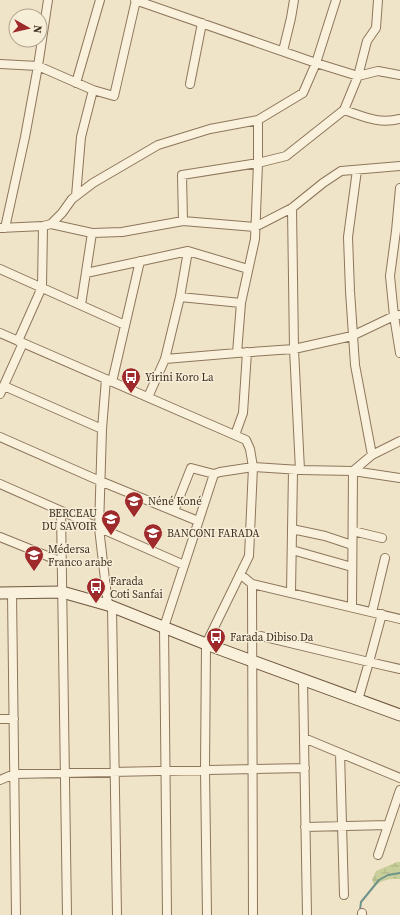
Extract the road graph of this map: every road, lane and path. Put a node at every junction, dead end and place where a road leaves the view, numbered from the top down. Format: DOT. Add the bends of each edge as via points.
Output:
graph roads {
  1 [pos="48,0"];
  2 [pos="100,0"];
  3 [pos="136,0"];
  4 [pos="294,0"];
  5 [pos="336,0"];
  6 [pos="378,0"];
  7 [pos="160,4"];
  8 [pos="202,23"];
  9 [pos="283,51"];
  10 [pos="316,63"];
  11 [pos="0,64"];
  12 [pos="38,66"];
  13 [pos="400,75"];
  14 [pos="358,76"];
  15 [pos="76,83"];
  16 [pos="190,84"];
  17 [pos="93,90"];
  18 [pos="344,110"];
  19 [pos="400,119"];
  20 [pos="258,120"];
  21 [pos="258,163"];
  22 [pos="400,166"];
  23 [pos="357,170"];
  24 [pos="400,188"];
  25 [pos="76,196"];
  26 [pos="292,208"];
  27 [pos="182,220"];
  28 [pos="51,224"];
  29 [pos="43,226"];
  30 [pos="255,227"];
  31 [pos="3,228"];
  32 [pos="398,231"];
  33 [pos="92,233"];
  34 [pos="188,251"];
  35 [pos="140,261"];
  36 [pos="0,269"];
  37 [pos="248,269"];
  38 [pos="86,273"];
  39 [pos="42,287"];
  40 [pos="180,297"];
  41 [pos="241,303"];
  42 [pos="81,305"];
  43 [pos="397,315"];
  44 [pos="125,325"];
  45 [pos="0,333"];
  46 [pos="352,336"];
  47 [pos="21,342"];
  48 [pos="294,349"];
  49 [pos="247,352"];
  50 [pos="237,353"];
  51 [pos="400,353"];
  52 [pos="165,359"];
  53 [pos="109,380"];
  54 [pos="4,386"];
  55 [pos="0,394"];
  56 [pos="148,397"];
  57 [pos="102,429"];
  58 [pos="235,435"];
  59 [pos="0,437"];
  60 [pos="400,441"];
  61 [pos="372,455"];
  62 [pos="253,467"];
  63 [pos="297,470"];
  64 [pos="353,471"];
  65 [pos="214,474"];
  66 [pos="400,478"];
  67 [pos="100,481"];
  68 [pos="0,484"];
  69 [pos="61,511"];
  70 [pos="174,511"];
  71 [pos="198,521"];
  72 [pos="99,528"];
  73 [pos="292,529"];
  74 [pos="353,531"];
  75 [pos="0,537"];
  76 [pos="382,538"];
  77 [pos="352,545"];
  78 [pos="292,550"];
  79 [pos="385,558"];
  80 [pos="62,562"];
  81 [pos="184,565"];
  82 [pos="352,567"];
  83 [pos="240,574"];
  84 [pos="252,584"];
  85 [pos="62,592"];
  86 [pos="0,593"];
  87 [pos="12,593"];
  88 [pos="291,593"];
  89 [pos="110,606"];
  90 [pos="352,607"];
  91 [pos="372,612"];
  92 [pos="382,614"];
  93 [pos="400,619"];
  94 [pos="164,627"];
  95 [pos="252,634"];
  96 [pos="206,644"];
  97 [pos="252,661"];
  98 [pos="369,662"];
  99 [pos="400,669"];
  100 [pos="303,680"];
  101 [pos="358,700"];
  102 [pos="400,715"];
  103 [pos="0,719"];
  104 [pos="14,719"];
  105 [pos="304,738"];
  106 [pos="340,753"];
  107 [pos="305,768"];
  108 [pos="253,769"];
  109 [pos="205,770"];
  110 [pos="165,771"];
  111 [pos="115,772"];
  112 [pos="65,773"];
  113 [pos="14,774"];
  114 [pos="400,778"];
  115 [pos="0,780"];
  116 [pos="400,790"];
  117 [pos="388,825"];
  118 [pos="305,826"];
  119 [pos="341,826"];
  120 [pos="378,855"];
  121 [pos="344,895"];
  122 [pos="16,915"];
  123 [pos="67,915"];
  124 [pos="117,915"];
  125 [pos="167,915"];
  126 [pos="207,915"];
  127 [pos="253,915"];
  128 [pos="307,915"];
  1 -- 12 [label="street"];
  2 -- 15 [label="street"];
  3 -- 7 [label="street"];
  3 -- 17 [label="street" via="114,96"];
  4 -- 9 [label="street"];
  5 -- 10 [label="street"];
  6 -- 14 [label="street" via="376,28 367,41"];
  7 -- 8 [label="street"];
  8 -- 9 [label="street"];
  8 -- 16 [label="street"];
  9 -- 10 [label="street"];
  10 -- 14 [label="street"];
  10 -- 20 [label="street" via="303,93"];
  11 -- 12 [label="street"];
  12 -- 15 [label="street"];
  12 -- 31 [label="street" via="25,137"];
  13 -- 14 [label="street" via="378,71"];
  14 -- 18 [label="street"];
  15 -- 17 [label="street"];
  17 -- 25 [label="street" via="81,137"];
  18 -- 19 [label="street" via="376,121 389,122"];
  18 -- 21 [label="street" via="286,156"];
  20 -- 21 [label="street"];
  20 -- 25 [label="street" via="210,129 158,145 93,183"];
  21 -- 27 [label="street" via="182,175"];
  21 -- 30 [label="street"];
  22 -- 23 [label="street"];
  23 -- 26 [label="street" via="341,171"];
  23 -- 46 [label="street" via="348,237"];
  24 -- 32 [label="street"];
  25 -- 28 [label="street"];
  26 -- 30 [label="street"];
  26 -- 48 [label="street"];
  27 -- 30 [label="street"];
  27 -- 33 [label="street" via="122,232"];
  28 -- 29 [label="street"];
  28 -- 33 [label="street"];
  29 -- 31 [label="street"];
  29 -- 39 [label="street"];
  30 -- 37 [label="street"];
  32 -- 43 [label="street" via="390,276"];
  33 -- 38 [label="street"];
  34 -- 35 [label="street"];
  34 -- 37 [label="street"];
  34 -- 40 [label="street"];
  35 -- 38 [label="street"];
  35 -- 44 [label="street"];
  36 -- 39 [label="street"];
  37 -- 41 [label="street"];
  38 -- 42 [label="street"];
  39 -- 42 [label="street"];
  39 -- 47 [label="street"];
  40 -- 41 [label="street"];
  40 -- 52 [label="street"];
  41 -- 50 [label="street"];
  42 -- 44 [label="street"];
  43 -- 46 [label="street"];
  43 -- 51 [label="street"];
  44 -- 53 [label="street"];
  45 -- 47 [label="street"];
  46 -- 48 [label="street"];
  46 -- 61 [label="street" via="354,365"];
  47 -- 53 [label="street"];
  47 -- 54 [label="street"];
  48 -- 49 [label="street"];
  48 -- 63 [label="street"];
  49 -- 50 [label="street"];
  49 -- 58 [label="street" via="243,413"];
  50 -- 52 [label="street"];
  52 -- 56 [label="street"];
  53 -- 56 [label="street"];
  53 -- 57 [label="street"];
  54 -- 55 [label="street"];
  54 -- 57 [label="street"];
  56 -- 58 [label="street"];
  57 -- 67 [label="street"];
  58 -- 62 [label="street" via="246,440"];
  59 -- 67 [label="street"];
  60 -- 61 [label="street"];
  61 -- 64 [label="street"];
  62 -- 63 [label="street"];
  62 -- 65 [label="street"];
  62 -- 83 [label="street" via="249,556"];
  63 -- 64 [label="street"];
  63 -- 73 [label="street"];
  64 -- 66 [label="street"];
  64 -- 74 [label="street"];
  65 -- 70 [label="street" via="191,468"];
  65 -- 71 [label="street"];
  67 -- 70 [label="street"];
  67 -- 72 [label="street"];
  68 -- 69 [label="street"];
  69 -- 72 [label="street"];
  69 -- 80 [label="street"];
  70 -- 71 [label="street"];
  71 -- 81 [label="street"];
  72 -- 81 [label="street"];
  72 -- 89 [label="street"];
  73 -- 77 [label="street"];
  73 -- 78 [label="street"];
  74 -- 76 [label="street"];
  74 -- 77 [label="street"];
  75 -- 80 [label="street"];
  77 -- 82 [label="street"];
  78 -- 82 [label="street"];
  78 -- 88 [label="street"];
  79 -- 91 [label="street"];
  80 -- 85 [label="street"];
  81 -- 94 [label="street"];
  82 -- 90 [label="street"];
  83 -- 84 [label="street"];
  83 -- 96 [label="street"];
  84 -- 88 [label="street"];
  84 -- 95 [label="street"];
  85 -- 87 [label="main road"];
  85 -- 89 [label="main road"];
  85 -- 112 [label="street"];
  86 -- 87 [label="main road"];
  87 -- 104 [label="street"];
  88 -- 90 [label="street"];
  89 -- 94 [label="main road"];
  89 -- 111 [label="street"];
  90 -- 91 [label="street"];
  91 -- 92 [label="street"];
  92 -- 93 [label="street"];
  92 -- 98 [label="street"];
  94 -- 96 [label="main road"];
  94 -- 110 [label="street"];
  95 -- 97 [label="street"];
  95 -- 98 [label="street"];
  96 -- 97 [label="main road"];
  96 -- 109 [label="street"];
  97 -- 100 [label="main road"];
  97 -- 108 [label="street"];
  98 -- 99 [label="street"];
  98 -- 101 [label="street"];
  100 -- 101 [label="main road"];
  100 -- 105 [label="street"];
  101 -- 102 [label="main road"];
  103 -- 104 [label="street"];
  104 -- 113 [label="street"];
  105 -- 106 [label="street"];
  105 -- 107 [label="street"];
  106 -- 114 [label="street"];
  106 -- 119 [label="street"];
  107 -- 108 [label="street"];
  107 -- 118 [label="street"];
  108 -- 109 [label="street"];
  108 -- 127 [label="street"];
  109 -- 110 [label="street"];
  109 -- 126 [label="street"];
  110 -- 111 [label="street"];
  110 -- 125 [label="street"];
  111 -- 112 [label="street"];
  111 -- 124 [label="street"];
  112 -- 113 [label="street"];
  112 -- 123 [label="street"];
  113 -- 115 [label="street"];
  113 -- 122 [label="street"];
  116 -- 117 [label="street"];
  117 -- 119 [label="street"];
  117 -- 120 [label="street"];
  118 -- 119 [label="street"];
  118 -- 128 [label="street"];
  119 -- 121 [label="street"];
}
